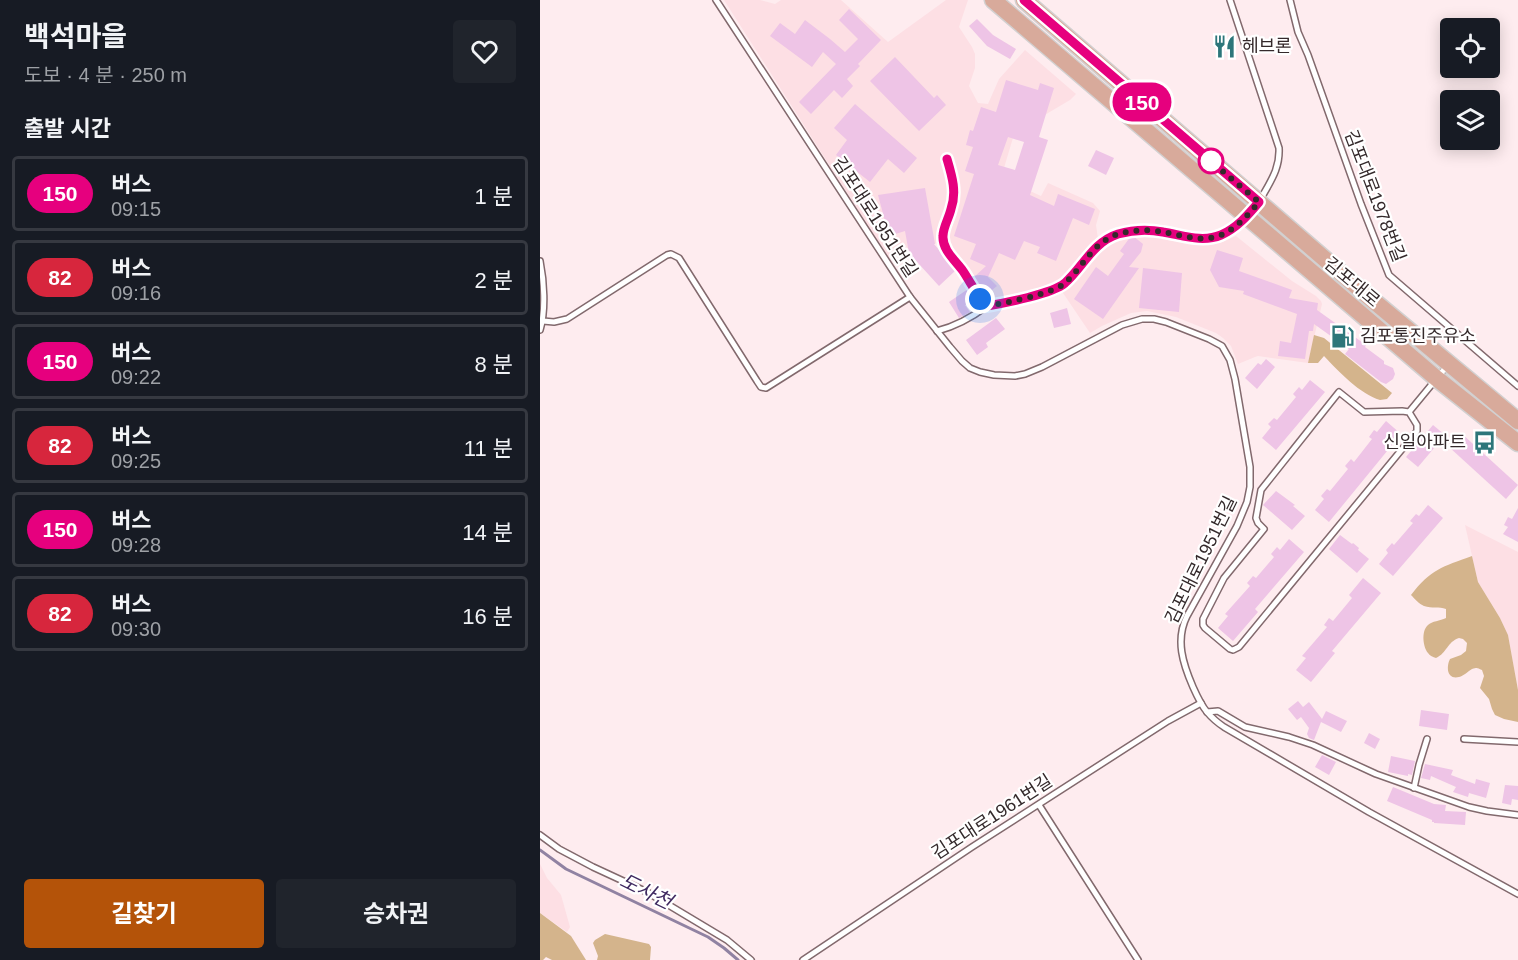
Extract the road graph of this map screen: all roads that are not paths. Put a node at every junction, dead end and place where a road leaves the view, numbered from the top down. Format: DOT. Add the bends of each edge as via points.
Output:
graph roads {
  1 [pos="716,0"];
  2 [pos="993,0"];
  3 [pos="1024,0"];
  4 [pos="1230,0"];
  5 [pos="1290,0"];
  6 [pos="947,159"];
  7 [pos="1259,202"];
  8 [pos="1246,217"];
  9 [pos="540,261"];
  10 [pos="910,297"];
  11 [pos="987,306"];
  12 [pos="541,308"];
  13 [pos="543,321"];
  14 [pos="540,330"];
  15 [pos="937,332"];
  16 [pos="1448,364"];
  17 [pos="1436,378"];
  18 [pos="1518,386"];
  19 [pos="1409,412"];
  20 [pos="1518,421"];
  21 [pos="1518,443"];
  22 [pos="1201,703"];
  23 [pos="1207,712"];
  24 [pos="1427,739"];
  25 [pos="1464,739"];
  26 [pos="1518,742"];
  27 [pos="1414,788"];
  28 [pos="1039,805"];
  29 [pos="1518,815"];
  30 [pos="540,836"];
  31 [pos="1518,894"];
  32 [pos="751,960"];
  33 [pos="803,960"];
  34 [pos="1138,960"];
  1 -- 10 [label="lane, 김포대로1951번길"];
  2 -- 8 [label="main road, 김포대로"];
  3 -- 7 [label="main road, 김포대로"];
  4 -- 7 [label="lane" via="1279,148 1280,161"];
  5 -- 18 [label="lane, 김포대로1978번길" via="1298,32 1389,275"];
  6 -- 11 [label="lane" via="954,191 943,242"];
  7 -- 8 [label="lane"];
  7 -- 16 [label="main road, 김포대로"];
  8 -- 11 [label="lane" via="1211,238 1151,231 1120,233 1098,245 1059,287"];
  8 -- 17 [label="main road, 김포대로"];
  9 -- 12 [label="lane"];
  10 -- 13 [label="lane" via="766,388 761,387 676,255 667,255 567,319"];
  10 -- 15 [label="lane, 김포대로1951번길"];
  11 -- 15 [label="lane" via="960,324"];
  12 -- 13 [label="lane"];
  13 -- 14 [label="lane"];
  15 -- 22 [label="lane, 김포대로1951번길" via="970,368 1005,376 1042,367 1115,328 1142,319 1166,322 1222,346 1236,379 1250,487 1237,526 1182,628 1183,663"];
  16 -- 17 [label="lane"];
  16 -- 20 [label="main road, 김포대로"];
  17 -- 19 [label="lane"];
  17 -- 21 [label="main road, 김포대로"];
  19 -- 19 [label="lane" via="1417,431 1237,650 1230,649 1205,628 1203,619 1224,578 1264,529 1256,518 1261,490 1339,392 1364,412"];
  22 -- 23 [label="lane, 김포대로1951번길"];
  22 -- 28 [label="lane, 김포대로1961번길"];
  23 -- 27 [label="lane" via="1218,711 1245,727 1313,745"];
  23 -- 31 [label="lane, 김포대로1951번길" via="1224,727 1369,812"];
  24 -- 27 [label="lane"];
  25 -- 26 [label="lane"];
  27 -- 29 [label="lane" via="1469,807"];
  28 -- 33 [label="lane, 김포대로1961번길"];
  28 -- 34 [label="lane"];
  30 -- 32 [label="lane" via="647,892 727,940"];
}
